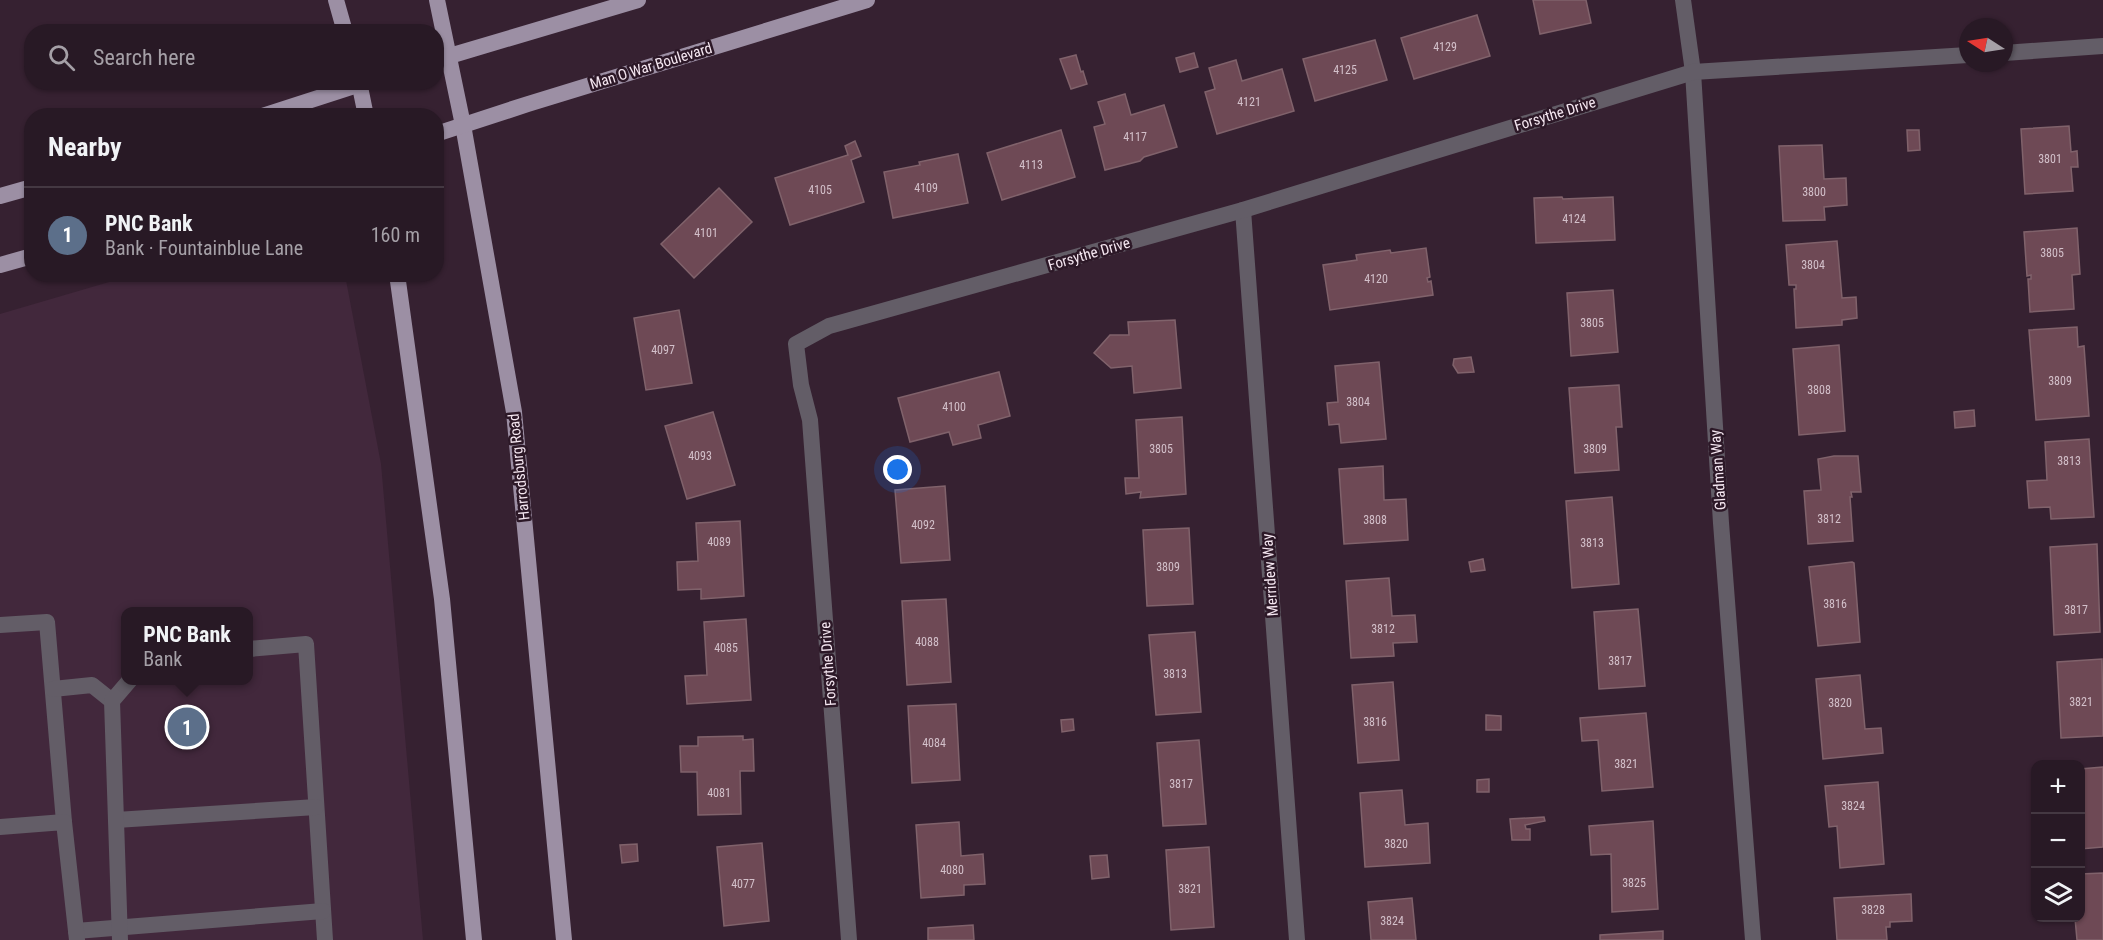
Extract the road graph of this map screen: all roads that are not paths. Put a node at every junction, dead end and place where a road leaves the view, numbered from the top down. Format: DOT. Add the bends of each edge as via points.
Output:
graph roads {
  1 [pos="336,0"];
  2 [pos="437,0"];
  3 [pos="638,0"];
  4 [pos="867,0"];
  5 [pos="1683,0"];
  6 [pos="343,24"];
  7 [pos="439,24"];
  8 [pos="2103,46"];
  9 [pos="2013,51"];
  10 [pos="1959,56"];
  11 [pos="444,57"];
  12 [pos="444,64"];
  13 [pos="1693,72"];
  14 [pos="340,90"];
  15 [pos="362,90"];
  16 [pos="286,108"];
  17 [pos="365,108"];
  18 [pos="464,125"];
  19 [pos="444,131"];
  20 [pos="24,189"];
  21 [pos="0,196"];
  22 [pos="1243,210"];
  23 [pos="24,258"];
  24 [pos="0,266"];
  25 [pos="398,282"];
  26 [pos="0,626"];
  27 [pos="253,649"];
  28 [pos="126,685"];
  29 [pos="53,689"];
  30 [pos="112,701"];
  31 [pos="316,807"];
  32 [pos="116,820"];
  33 [pos="64,822"];
  34 [pos="0,827"];
  35 [pos="323,911"];
  36 [pos="119,934"];
  37 [pos="76,936"];
  38 [pos="325,940"];
  39 [pos="474,940"];
  40 [pos="564,940"];
  41 [pos="849,940"];
  42 [pos="1297,940"];
  43 [pos="1753,940"];
  1 -- 6 [label="main road"];
  2 -- 7 [label="main road, Harrodsburg Road"];
  3 -- 11 [label="main road"];
  4 -- 18 [label="main road, Man O War Boulevard"];
  5 -- 13 [label="street, Gladman Way"];
  8 -- 9 [label="street"];
  10 -- 13 [label="street, Forsythe Drive"];
  12 -- 18 [label="main road, Harrodsburg Road"];
  13 -- 22 [label="street, Forsythe Drive"];
  13 -- 43 [label="street, Gladman Way" via="1721,523"];
  14 -- 16 [label="main road"];
  15 -- 17 [label="main road"];
  18 -- 19 [label="main road, Man O War Boulevard"];
  18 -- 40 [label="main road, Harrodsburg Road" via="514,412"];
  20 -- 21 [label="main road"];
  22 -- 41 [label="street, Forsythe Drive" via="829,326 796,344 810,420"];
  22 -- 42 [label="street, Merridew Way"];
  23 -- 24 [label="main road"];
  25 -- 39 [label="main road" via="442,599"];
  26 -- 29 [label="street" via="47,622"];
  27 -- 31 [label="street" via="306,644"];
  28 -- 30 [label="street"];
  29 -- 30 [label="street" via="92,685"];
  29 -- 33 [label="street"];
  30 -- 32 [label="street"];
  31 -- 32 [label="street"];
  31 -- 35 [label="street"];
  32 -- 36 [label="street"];
  33 -- 34 [label="street"];
  33 -- 37 [label="street"];
  35 -- 36 [label="street"];
  35 -- 38 [label="street"];
  36 -- 37 [label="street"];
}
